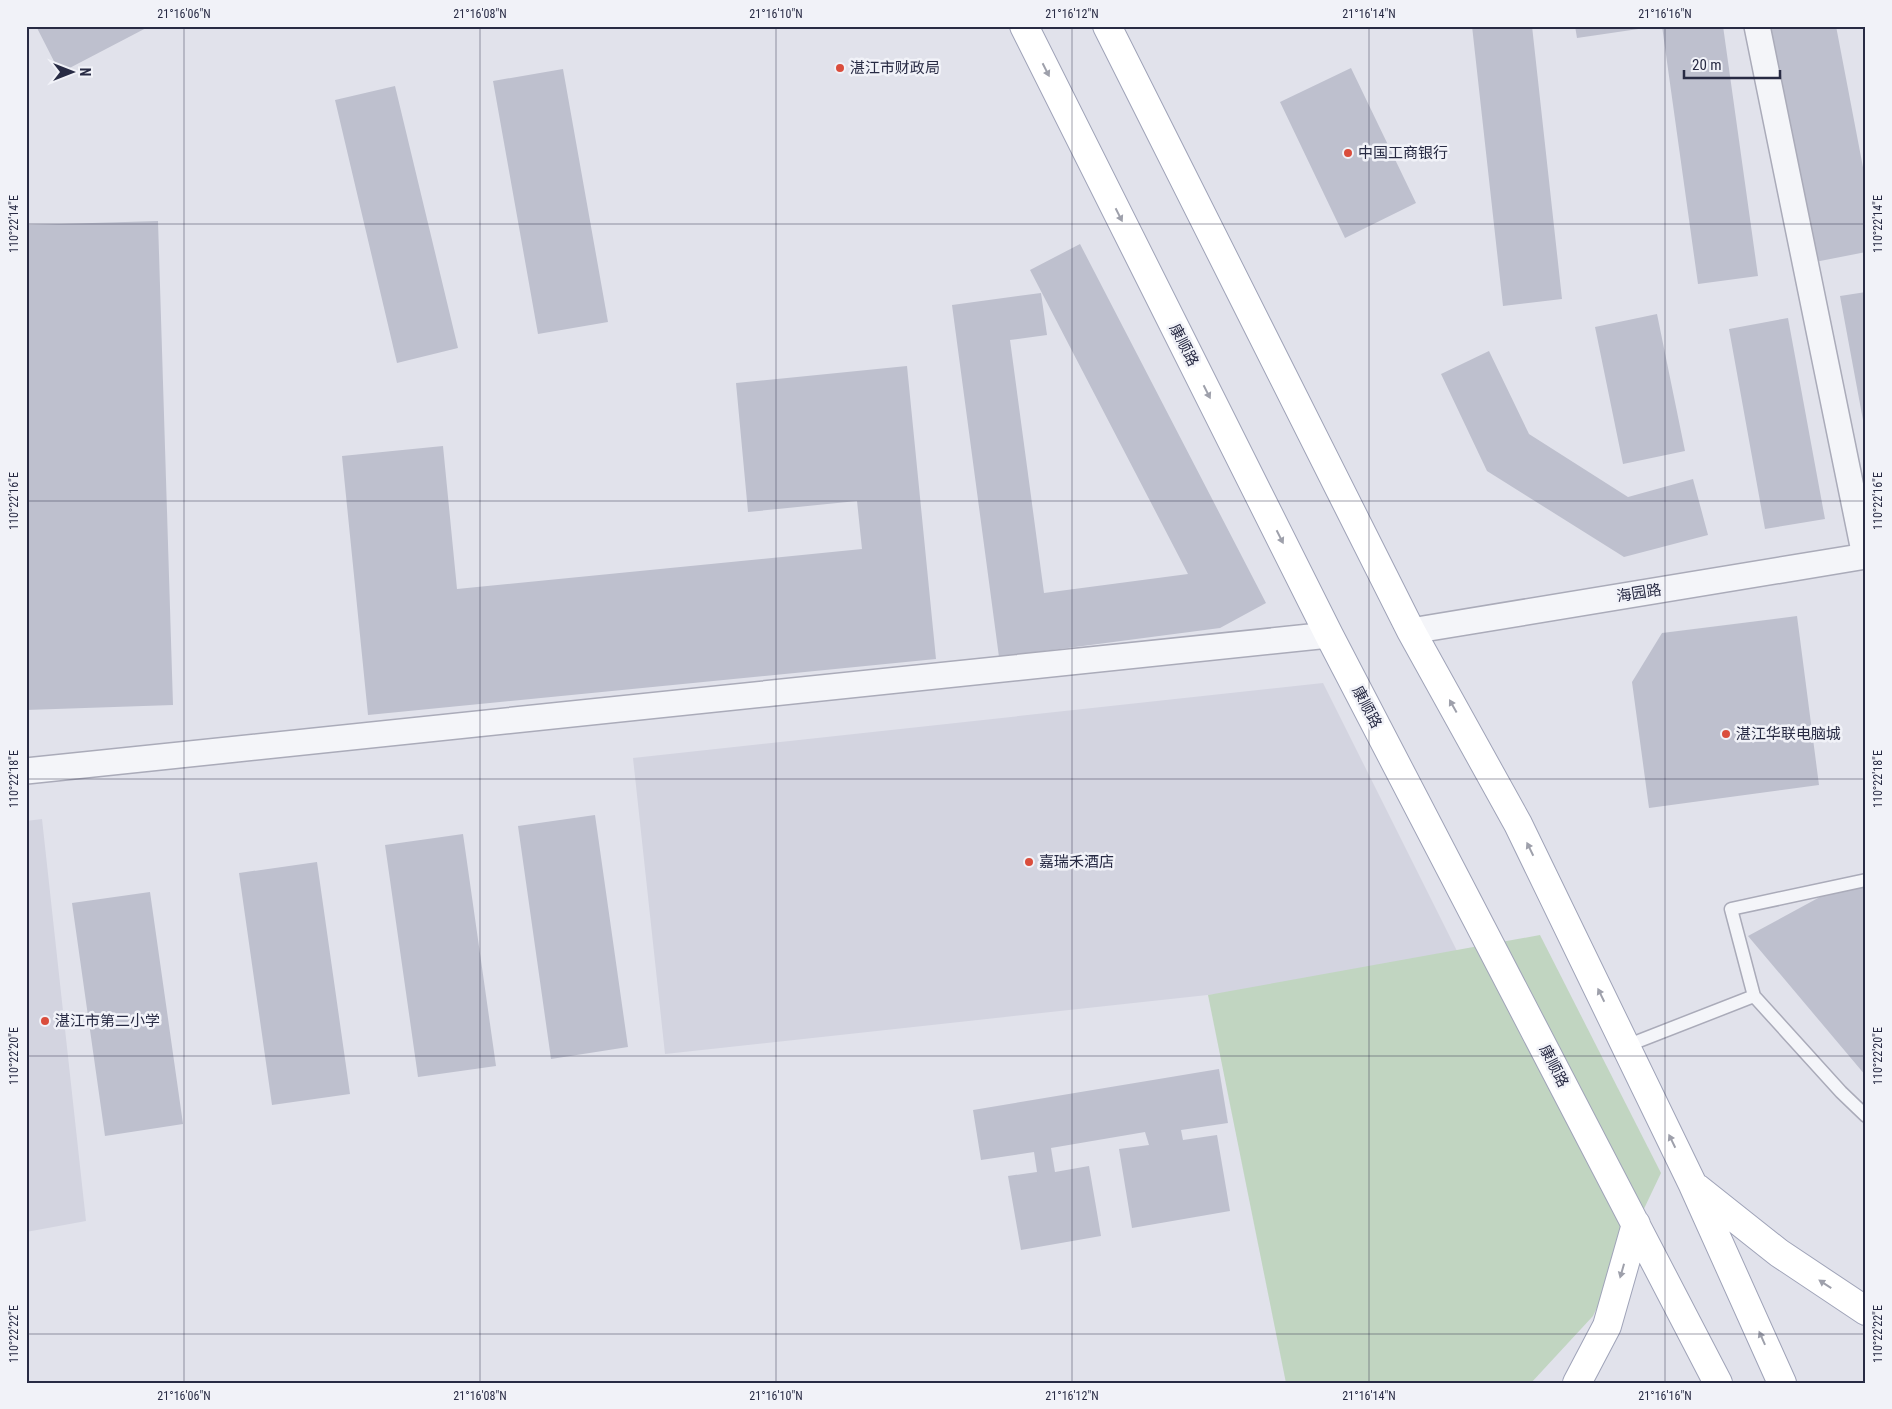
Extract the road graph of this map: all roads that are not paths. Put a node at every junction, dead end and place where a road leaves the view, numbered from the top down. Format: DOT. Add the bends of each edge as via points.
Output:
graph roads {
  1 [pos="1024,26"];
  2 [pos="1107,26"];
  3 [pos="1758,26"];
  4 [pos="1865,556"];
  5 [pos="1411,631"];
  6 [pos="1329,635"];
  7 [pos="26,771"];
  8 [pos="1866,880"];
  9 [pos="1754,996"];
  10 [pos="1626,1046"];
  11 [pos="1866,1116"];
  12 [pos="1693,1185"];
  13 [pos="1636,1224"];
  14 [pos="1866,1311"];
  15 [pos="1577,1383"];
  16 [pos="1718,1383"];
  17 [pos="1782,1383"];
  1 -- 6 [label="main road, 康顺路, one-way"];
  2 -- 5 [label="main road"];
  3 -- 4 [label="street"];
  4 -- 5 [label="street, 海园路"];
  10 -- 5 [label="main road, one-way" via="1518,824"];
  6 -- 7 [label="street"];
  6 -- 13 [label="main road, 康顺路"];
  8 -- 9 [label="lane" via="1731,909"];
  9 -- 10 [label="lane"];
  9 -- 11 [label="lane" via="1840,1092"];
  12 -- 10 [label="main road, one-way"];
  14 -- 12 [label="main road, one-way" via="1779,1253"];
  17 -- 12 [label="main road, one-way"];
  13 -- 15 [label="main road, one-way" via="1606,1326"];
  13 -- 16 [label="main road, 康顺路"];
}
